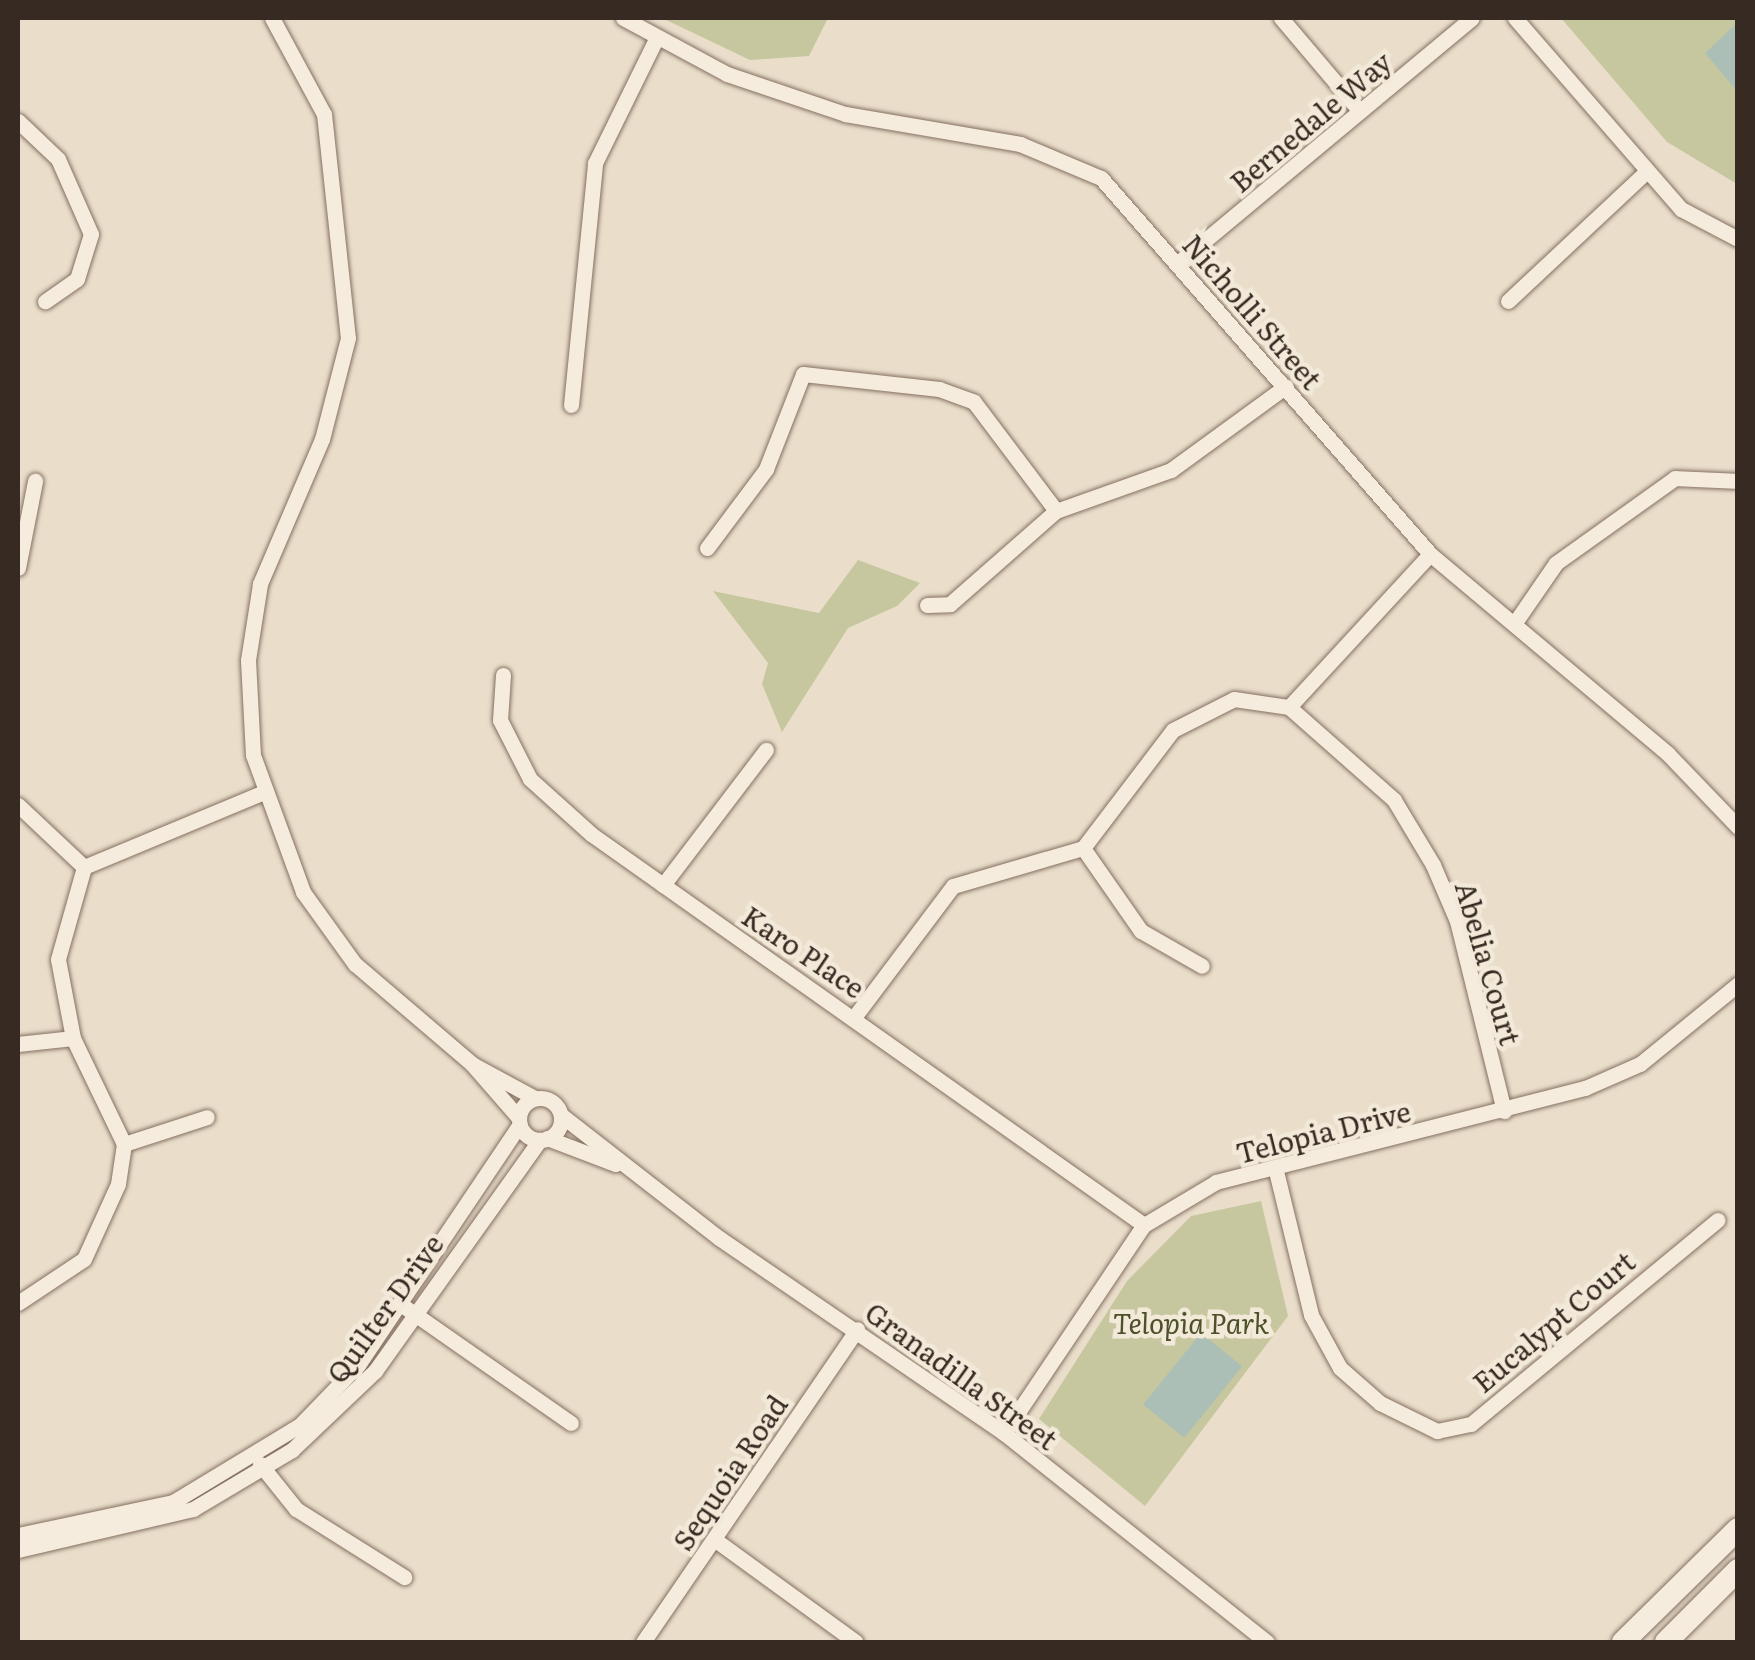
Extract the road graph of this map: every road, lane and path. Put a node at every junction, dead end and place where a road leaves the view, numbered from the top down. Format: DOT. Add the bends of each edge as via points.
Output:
graph roads {
  1 [pos="272,18"];
  2 [pos="622,18"];
  3 [pos="1281,18"];
  4 [pos="1472,18"];
  5 [pos="1515,18"];
  6 [pos="656,42"];
  7 [pos="1360,111"];
  8 [pos="18,120"];
  9 [pos="1646,172"];
  10 [pos="1738,239"];
  11 [pos="1179,262"];
  12 [pos="44,301"];
  13 [pos="1508,301"];
  14 [pos="1286,386"];
  15 [pos="571,406"];
  16 [pos="35,481"];
  17 [pos="1738,481"];
  18 [pos="1056,511"];
  19 [pos="707,548"];
  20 [pos="1430,554"];
  21 [pos="18,568"];
  22 [pos="927,605"];
  23 [pos="1516,621"];
  24 [pos="503,675"];
  25 [pos="1288,707"];
  26 [pos="766,750"];
  27 [pos="262,793"];
  28 [pos="18,806"];
  29 [pos="1738,827"];
  30 [pos="1083,848"];
  31 [pos="84,867"];
  32 [pos="663,885"];
  33 [pos="1202,966"];
  34 [pos="1738,984"];
  35 [pos="855,1016"];
  36 [pos="73,1038"];
  37 [pos="18,1044"];
  38 [pos="472,1064"];
  39 [pos="534,1098"];
  40 [pos="1504,1111"];
  41 [pos="561,1115"];
  42 [pos="206,1118"];
  43 [pos="519,1121"];
  44 [pos="543,1139"];
  45 [pos="124,1144"];
  46 [pos="616,1164"];
  47 [pos="1276,1171"];
  48 [pos="1718,1220"];
  49 [pos="1144,1225"];
  50 [pos="18,1304"];
  51 [pos="407,1309"];
  52 [pos="857,1329"];
  53 [pos="571,1423"];
  54 [pos="1004,1432"];
  55 [pos="260,1464"];
  56 [pos="1738,1529"];
  57 [pos="18,1535"];
  58 [pos="714,1539"];
  59 [pos="18,1550"];
  60 [pos="1738,1570"];
  61 [pos="404,1577"];
  62 [pos="1649,1615"];
  63 [pos="1670,1641"];
  64 [pos="643,1642"];
  65 [pos="856,1642"];
  66 [pos="1268,1642"];
  67 [pos="1623,1642"];
  1 -- 27 [label="street" via="324,114 348,338 322,439 270,551 252,620 248,728"];
  2 -- 6 [label="street, Nicholli Street"];
  3 -- 7 [label="street"];
  4 -- 7 [label="street, Bernedale Way"];
  5 -- 9 [label="street"];
  6 -- 11 [label="street, Nicholli Street" via="845,114 1062,157 1129,203"];
  6 -- 15 [label="street" via="595,162"];
  7 -- 11 [label="street, Bernedale Way"];
  8 -- 12 [label="street" via="58,159 91,234 76,278"];
  9 -- 10 [label="street" via="1682,209"];
  9 -- 13 [label="street"];
  11 -- 14 [label="street, Nicholli Street"];
  14 -- 18 [label="street" via="1171,470"];
  14 -- 20 [label="street, Nicholli Street"];
  16 -- 21 [label="street"];
  17 -- 23 [label="street" via="1675,478 1556,564"];
  18 -- 19 [label="street" via="974,402 939,388 803,374 766,469"];
  18 -- 22 [label="street" via="950,604"];
  20 -- 23 [label="street, Nicholli Street"];
  20 -- 25 [label="street"];
  23 -- 29 [label="street, Nicholli Street"];
  24 -- 32 [label="street, Karo Place" via="500,720 530,778"];
  25 -- 30 [label="street" via="1234,699 1173,730"];
  25 -- 40 [label="street, Abelia Court" via="1394,800 1433,864 1457,921"];
  26 -- 32 [label="street"];
  27 -- 31 [label="street"];
  27 -- 38 [label="street" via="323,924 354,964"];
  28 -- 31 [label="street"];
  30 -- 33 [label="street" via="1141,931"];
  30 -- 35 [label="street" via="953,886"];
  31 -- 36 [label="street" via="58,960"];
  32 -- 35 [label="street, Karo Place"];
  34 -- 40 [label="street, Telopia Drive" via="1640,1064"];
  35 -- 49 [label="street, Karo Place"];
  36 -- 37 [label="street"];
  36 -- 45 [label="street"];
  38 -- 39 [label="street"];
  38 -- 43 [label="street"];
  39 -- 41 [label="street, Granadilla Street"];
  39 -- 43 [label="street, Quilter Drive"];
  40 -- 47 [label="street, Telopia Drive"];
  41 -- 44 [label="street, Quilter Drive"];
  41 -- 46 [label="street, Granadilla Street"];
  42 -- 45 [label="street"];
  43 -- 44 [label="street, Granadilla Street"];
  43 -- 51 [label="street, Quilter Drive"];
  44 -- 46 [label="street, Granadilla Street"];
  44 -- 51 [label="street, Quilter Drive"];
  45 -- 50 [label="street" via="118,1184 84,1260"];
  46 -- 52 [label="street, Granadilla Street"];
  47 -- 48 [label="street, Eucalypt Court" via="1311,1315 1340,1368 1380,1404 1437,1431 1470,1424"];
  47 -- 49 [label="street, Telopia Drive" via="1216,1182"];
  49 -- 54 [label="street, Telopia Drive"];
  51 -- 53 [label="street"];
  51 -- 55 [label="street, Quilter Drive"];
  52 -- 54 [label="street, Granadilla Street"];
  52 -- 58 [label="street, Sequoia Road"];
  54 -- 66 [label="street, Granadilla Street"];
  55 -- 57 [label="street, Quilter Drive" via="172,1502"];
  55 -- 59 [label="street, Quilter Drive" via="156,1522"];
  55 -- 61 [label="street" via="296,1509"];
  56 -- 62 [label="main road"];
  58 -- 64 [label="street, Sequoia Road"];
  58 -- 65 [label="street"];
  60 -- 63 [label="main road"];
  62 -- 63 [label="street"];
  62 -- 67 [label="main road"];
}
